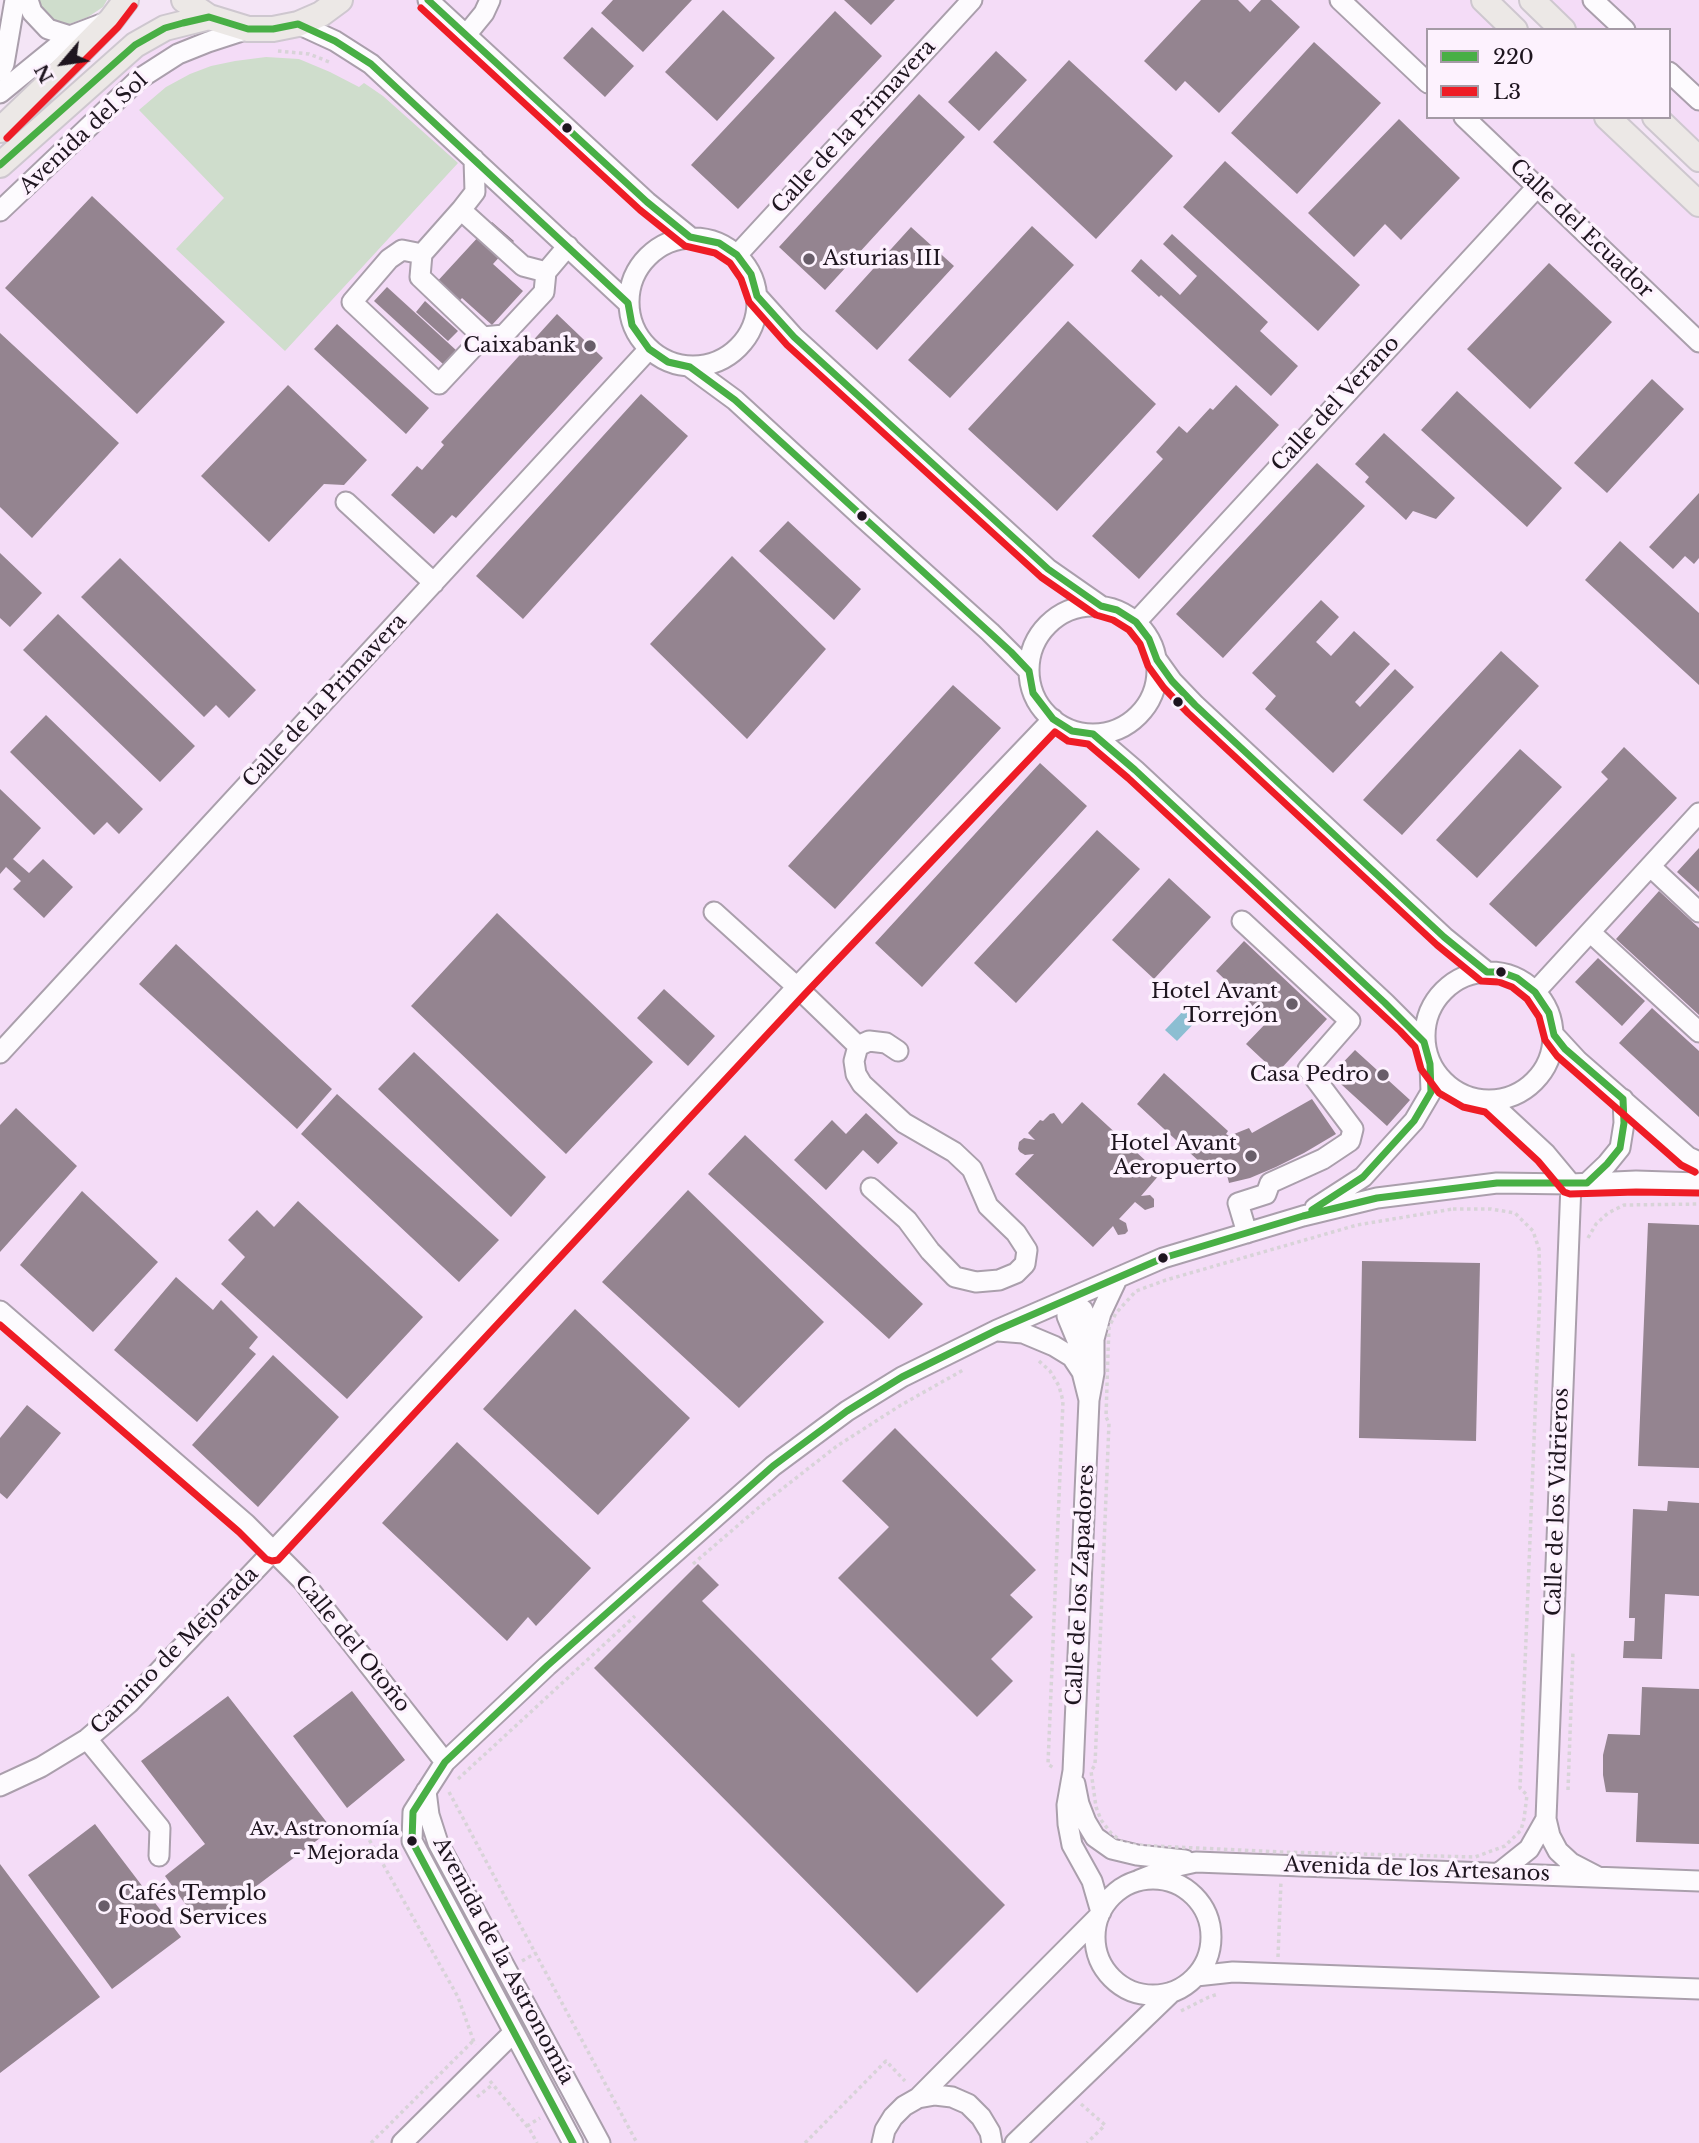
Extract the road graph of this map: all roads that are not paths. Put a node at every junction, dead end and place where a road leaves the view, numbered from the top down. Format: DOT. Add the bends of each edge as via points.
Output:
graph roads {
  1 [pos="15,0"];
  2 [pos="28,0"];
  3 [pos="126,0"];
  4 [pos="184,0"];
  5 [pos="340,0"];
  6 [pos="428,0"];
  7 [pos="490,0"];
  8 [pos="972,0"];
  9 [pos="1340,0"];
  10 [pos="1483,0"];
  11 [pos="1532,0"];
  12 [pos="1593,0"];
  13 [pos="209,17"];
  14 [pos="111,20"];
  15 [pos="299,24"];
  16 [pos="1513,28"];
  17 [pos="1561,28"];
  18 [pos="1623,28"];
  19 [pos="248,29"];
  20 [pos="466,35"];
  21 [pos="70,36"];
  22 [pos="0,71"];
  23 [pos="1671,74"];
  24 [pos="1426,81"];
  25 [pos="0,93"];
  26 [pos="1699,100"];
  27 [pos="1466,119"];
  28 [pos="1609,119"];
  29 [pos="1657,119"];
  30 [pos="0,130"];
  31 [pos="474,159"];
  32 [pos="1699,159"];
  33 [pos="0,165"];
  34 [pos="1537,187"];
  35 [pos="1699,204"];
  36 [pos="461,210"];
  37 [pos="0,212"];
  38 [pos="690,237"];
  39 [pos="568,246"];
  40 [pos="422,254"];
  41 [pos="737,255"];
  42 [pos="546,272"];
  43 [pos="757,296"];
  44 [pos="628,303"];
  45 [pos="483,337"];
  46 [pos="1699,342"];
  47 [pos="649,349"];
  48 [pos="690,367"];
  49 [pos="346,502"];
  50 [pos="434,583"];
  51 [pos="1101,606"];
  52 [pos="1136,622"];
  53 [pos="1157,660"];
  54 [pos="1029,671"];
  55 [pos="1053,719"];
  56 [pos="1093,734"];
  57 [pos="1699,813"];
  58 [pos="1651,867"];
  59 [pos="714,912"];
  60 [pos="1699,912"];
  61 [pos="1242,921"];
  62 [pos="1590,932"];
  63 [pos="1487,972"];
  64 [pos="797,987"];
  65 [pos="1535,992"];
  66 [pos="1699,1032"];
  67 [pos="1554,1035"];
  68 [pos="1424,1042"];
  69 [pos="858,1046"];
  70 [pos="898,1051"];
  71 [pos="0,1053"];
  72 [pos="1430,1064"];
  73 [pos="1623,1099"];
  74 [pos="1490,1101"];
  75 [pos="1699,1161"];
  76 [pos="1699,1182"];
  77 [pos="1579,1183"];
  78 [pos="871,1188"];
  79 [pos="1303,1216"];
  80 [pos="1247,1233"];
  81 [pos="1117,1279"];
  82 [pos="1070,1299"];
  83 [pos="0,1311"];
  84 [pos="996,1330"];
  85 [pos="1094,1339"];
  86 [pos="1082,1372"];
  87 [pos="1089,1400"];
  88 [pos="274,1551"];
  89 [pos="87,1740"];
  90 [pos="445,1762"];
  91 [pos="1065,1771"];
  92 [pos="0,1786"];
  93 [pos="426,1791"];
  94 [pos="1546,1819"];
  95 [pos="159,1856"];
  96 [pos="1196,1862"];
  97 [pos="1499,1873"];
  98 [pos="1598,1877"];
  99 [pos="1139,1880"];
  100 [pos="1699,1881"];
  101 [pos="1100,1914"];
  102 [pos="1196,1976"];
  103 [pos="1699,1989"];
  104 [pos="1172,1992"];
  105 [pos="514,2032"];
  106 [pos="918,2098"];
  107 [pos="402,2143"];
  108 [pos="573,2143"];
  109 [pos="600,2143"];
  110 [pos="882,2143"];
  111 [pos="992,2143"];
  112 [pos="1016,2143"];
  1 -- 22 [label="street"];
  2 -- 21 [label="street" via="32,12 48,29"];
  3 -- 14 [label="main road"];
  4 -- 13 [label="main road"];
  5 -- 15 [label="main road"];
  6 -- 20 [label="street"];
  7 -- 20 [label="street"];
  8 -- 41 [label="street, Calle de la Primavera"];
  9 -- 24 [label="street"];
  10 -- 16 [label="main road"];
  11 -- 17 [label="main road"];
  12 -- 18 [label="street"];
  13 -- 19 [label="main road"];
  13 -- 33 [label="main road, Avenida del Sol" via="165,28 135,45"];
  14 -- 21 [label="street"];
  14 -- 30 [label="main road"];
  15 -- 19 [label="main road"];
  15 -- 31 [label="street" via="371,64"];
  19 -- 37 [label="street, Avenida del Sol" via="178,54 139,79"];
  20 -- 38 [label="street"];
  21 -- 25 [label="street"];
  23 -- 26 [label="street"];
  27 -- 34 [label="street, Calle del Ecuador"];
  28 -- 35 [label="main road"];
  29 -- 32 [label="main road"];
  31 -- 36 [label="street" via="475,192"];
  31 -- 39 [label="street"];
  34 -- 46 [label="street, Calle del Ecuador"];
  34 -- 52 [label="street, Calle del Verano"];
  36 -- 40 [label="street"];
  36 -- 42 [label="street" via="523,266"];
  38 -- 41 [label="street" via="719,243"];
  38 -- 44 [label="street" via="668,242 643,260 632,279"];
  39 -- 42 [label="street"];
  39 -- 44 [label="street"];
  40 -- 45 [label="street" via="420,277"];
  40 -- 45 [label="street" via="402,250 388,259 352,302 439,384"];
  41 -- 43 [label="street" via="751,274"];
  42 -- 45 [label="street" via="544,292 504,335"];
  43 -- 48 [label="street" via="753,325 742,344 713,364"];
  43 -- 51 [label="street" via="794,337 1048,569"];
  44 -- 47 [label="street" via="632,325"];
  47 -- 48 [label="street" via="668,362"];
  47 -- 50 [label="street, Calle de la Primavera"];
  48 -- 54 [label="street" via="736,400"];
  49 -- 50 [label="street"];
  50 -- 71 [label="street, Calle de la Primavera"];
  51 -- 52 [label="street"];
  51 -- 54 [label="street" via="1079,607 1049,623 1036,641"];
  52 -- 53 [label="street"];
  53 -- 56 [label="street" via="1156,687 1138,716 1120,729"];
  53 -- 63 [label="street" via="1195,705"];
  54 -- 55 [label="street" via="1033,693"];
  55 -- 56 [label="street" via="1072,731"];
  55 -- 64 [label="street"];
  56 -- 68 [label="street"];
  57 -- 58 [label="street"];
  58 -- 60 [label="street"];
  58 -- 62 [label="street"];
  59 -- 64 [label="street"];
  61 -- 80 [label="street" via="1350,1021 1308,1069 1353,1129 1350,1141 1323,1159 1270,1183 1266,1194 1238,1203"];
  62 -- 65 [label="street"];
  62 -- 66 [label="street"];
  63 -- 65 [label="street" via="1517,978"];
  63 -- 68 [label="street" via="1465,976 1441,992 1429,1011"];
  64 -- 69 [label="street"];
  64 -- 88 [label="street"];
  65 -- 67 [label="street" via="1549,1013"];
  67 -- 73 [label="street"];
  67 -- 74 [label="street" via="1549,1061 1537,1080 1516,1096"];
  68 -- 72 [label="street"];
  69 -- 70 [label="street" via="869,1041 886,1043"];
  69 -- 78 [label="street" via="854,1061 862,1084 904,1123 972,1168 988,1206 1027,1250 1025,1264 999,1280 976,1282 955,1277"];
  72 -- 74 [label="street" via="1447,1086 1466,1097"];
  72 -- 79 [label="street" via="1431,1092 1415,1121 1363,1177"];
  73 -- 75 [label="street" via="1688,1157"];
  73 -- 77 [label="street" via="1620,1147 1607,1164"];
  74 -- 77 [label="street"];
  76 -- 77 [label="street"];
  77 -- 79 [label="street" via="1497,1184 1377,1198"];
  77 -- 94 [label="street, Calle de los Vidrieros"];
  79 -- 80 [label="street"];
  80 -- 81 [label="street" via="1163,1258"];
  81 -- 82 [label="street"];
  81 -- 85 [label="street, Calle de los Zapadores"];
  82 -- 84 [label="street"];
  82 -- 85 [label="street, Calle de los Zapadores" via="1083,1310"];
  82 -- 86 [label="street, Calle de los Zapadores" via="1067,1316 1079,1345"];
  83 -- 88 [label="street, Calle del Otoño"];
  84 -- 86 [label="street" via="1023,1333 1054,1346 1072,1357"];
  84 -- 90 [label="street" via="902,1377 805,1441 547,1666"];
  85 -- 87 [label="street, Calle de los Zapadores"];
  86 -- 87 [label="street, Calle de los Zapadores"];
  87 -- 91 [label="street, Calle de los Zapadores"];
  88 -- 89 [label="street, Camino de Mejorada" via="129,1703"];
  88 -- 90 [label="street, Calle del Otoño"];
  89 -- 92 [label="street, Camino de Mejorada"];
  89 -- 95 [label="street" via="160,1828"];
  90 -- 93 [label="street"];
  91 -- 96 [label="street, Calle de los Zapadores" via="1095,1837 1112,1849"];
  91 -- 101 [label="street, Calle de los Zapadores" via="1072,1845 1093,1881"];
  93 -- 105 [label="street, Avenida de la Astronomía" via="413,1812 412,1841"];
  93 -- 109 [label="street, Avenida de la Astronomía" via="438,1843"];
  94 -- 97 [label="street, Calle de los Vidrieros" via="1530,1849"];
  94 -- 98 [label="street, Calle de los Vidrieros" via="1558,1851"];
  96 -- 97 [label="street, Avenida de los Artesanos"];
  96 -- 99 [label="street, Avenida de los Artesanos"];
  97 -- 98 [label="street, Avenida de los Artesanos"];
  98 -- 100 [label="street, Avenida de los Artesanos"];
  99 -- 101 [label="street" via="1110,1898"];
  99 -- 102 [label="street" via="1175,1883 1203,1907 1211,1943 1207,1961"];
  101 -- 104 [label="street" via="1095,1934 1106,1970 1135,1992"];
  101 -- 106 [label="street"];
  102 -- 103 [label="street" via="1233,1972"];
  102 -- 104 [label="street"];
  104 -- 112 [label="street"];
  105 -- 107 [label="street"];
  105 -- 108 [label="street, Avenida de la Astronomía"];
  106 -- 110 [label="street" via="893,2117"];
  106 -- 111 [label="street" via="953,2097 968,2105 981,2116"];
}
